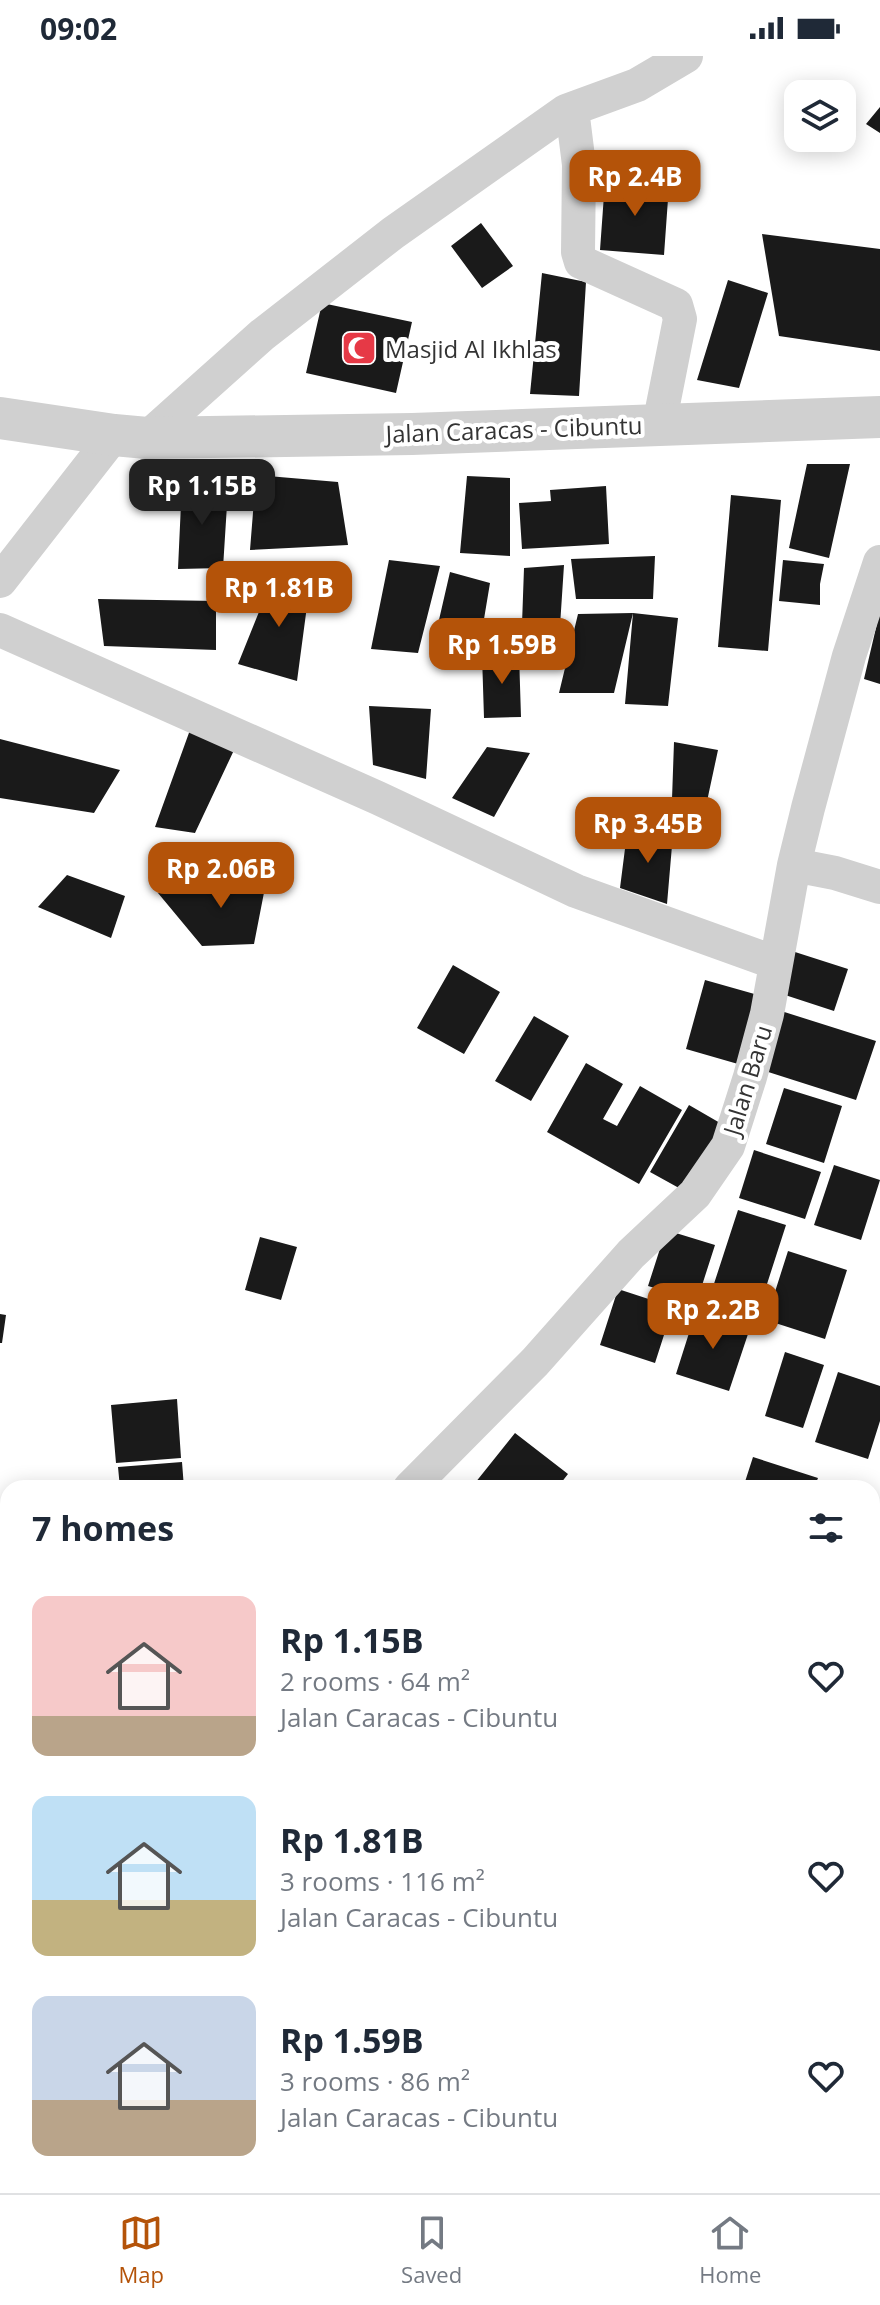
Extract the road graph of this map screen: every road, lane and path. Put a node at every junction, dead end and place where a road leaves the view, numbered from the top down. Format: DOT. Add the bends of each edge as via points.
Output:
graph roads {
  1 [pos="686,56"];
  2 [pos="569,114"];
  3 [pos="880,417"];
  4 [pos="0,418"];
  5 [pos="659,425"];
  6 [pos="131,436"];
  7 [pos="880,562"];
  8 [pos="0,581"];
  9 [pos="0,630"];
  10 [pos="794,865"];
  11 [pos="880,887"];
  12 [pos="776,963"];
  13 [pos="418,1480"];
  1 -- 2 [label="street" via="637,85"];
  2 -- 5 [label="street" via="579,165 581,262 676,305 680,319"];
  2 -- 6 [label="street" via="393,233"];
  3 -- 5 [label="street, Jalan Caracas - Cibuntu"];
  4 -- 6 [label="street, Jalan Caracas - Cibuntu"];
  5 -- 6 [label="street, Jalan Caracas - Cibuntu"];
  6 -- 8 [label="street"];
  7 -- 10 [label="street, Jalan Baru" via="849,656"];
  9 -- 12 [label="street" via="576,891"];
  10 -- 11 [label="street"];
  10 -- 12 [label="street, Jalan Baru"];
  12 -- 13 [label="street, Jalan Baru" via="767,1014 728,1146 695,1194 631,1254 535,1362"];
}
